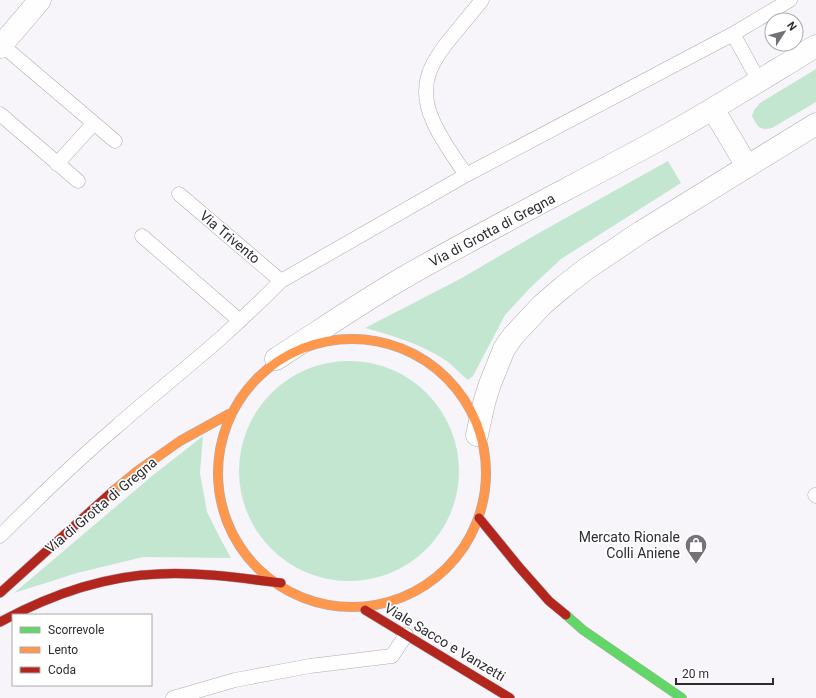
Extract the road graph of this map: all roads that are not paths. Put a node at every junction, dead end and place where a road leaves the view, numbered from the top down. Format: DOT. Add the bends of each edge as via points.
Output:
graph roads {
  1 [pos="40,0"];
  2 [pos="482,0"];
  3 [pos="790,0"];
  4 [pos="733,34"];
  5 [pos="1,46"];
  6 [pos="816,46"];
  7 [pos="759,81"];
  8 [pos="713,109"];
  9 [pos="0,114"];
  10 [pos="94,123"];
  11 [pos="816,124"];
  12 [pos="115,141"];
  13 [pos="57,164"];
  14 [pos="747,166"];
  15 [pos="466,175"];
  16 [pos="78,181"];
  17 [pos="179,194"];
  18 [pos="142,236"];
  19 [pos="281,280"];
  20 [pos="240,321"];
  21 [pos="276,359"];
  22 [pos="229,414"];
  23 [pos="477,435"];
  24 [pos="479,518"];
  25 [pos="0,536"];
  26 [pos="284,583"];
  27 [pos="0,593"];
  28 [pos="365,610"];
  29 [pos="16,614"];
  30 [pos="12,616"];
  31 [pos="0,622"];
  32 [pos="406,635"];
  33 [pos="173,698"];
  34 [pos="510,698"];
  35 [pos="682,698"];
  1 -- 5 [label="street"];
  2 -- 15 [label="lane" via="444,47 433,63 427,79 426,94 432,120"];
  3 -- 4 [label="lane"];
  4 -- 7 [label="lane"];
  4 -- 15 [label="lane"];
  5 -- 10 [label="lane"];
  6 -- 7 [label="street, Via di Grotta di Gregna"];
  7 -- 8 [label="street, Via di Grotta di Gregna"];
  8 -- 14 [label="street"];
  8 -- 21 [label="street, Via di Grotta di Gregna" via="402,279"];
  9 -- 13 [label="lane"];
  10 -- 12 [label="lane"];
  10 -- 13 [label="lane"];
  11 -- 14 [label="street, Via di Grotta di Gregna"];
  13 -- 16 [label="lane"];
  14 -- 23 [label="street, Via di Grotta di Gregna" via="592,265 528,319 504,349 484,402"];
  15 -- 19 [label="lane"];
  17 -- 19 [label="lane, Via Trivento"];
  18 -- 20 [label="lane"];
  19 -- 20 [label="lane"];
  20 -- 25 [label="lane" via="114,428"];
  21 -- 22 [label="street, Via di Grotta di Gregna" via="250,382 236,399"];
  21 -- 23 [label="street, Via di Grotta di Gregna" via="322,340 346,336 372,338 394,344 419,356 455,390 468,412"];
  22 -- 26 [label="street, Via di Grotta di Gregna" via="218,461 219,486 224,509 233,532 247,552 261,567"];
  22 -- 27 [label="street, Via di Grotta di Gregna" via="180,441 136,472"];
  23 -- 24 [label="street, Via di Grotta di Gregna" via="485,478"];
  24 -- 28 [label="street, Via di Grotta di Gregna" via="466,548 433,586 397,604"];
  24 -- 35 [label="street" via="549,601 583,630"];
  26 -- 28 [label="street, Via di Grotta di Gregna" via="335,606"];
  26 -- 29 [label="street, Via di Grotta di Gregna" via="183,574 142,574 99,581 68,590"];
  28 -- 32 [label="street, Viale Sacco e Vanzetti"];
  30 -- 31 [label="street, Via di Grotta di Gregna"];
  32 -- 33 [label="lane" via="392,656 310,666 235,680"];
  32 -- 34 [label="street, Viale Sacco e Vanzetti"];
}
